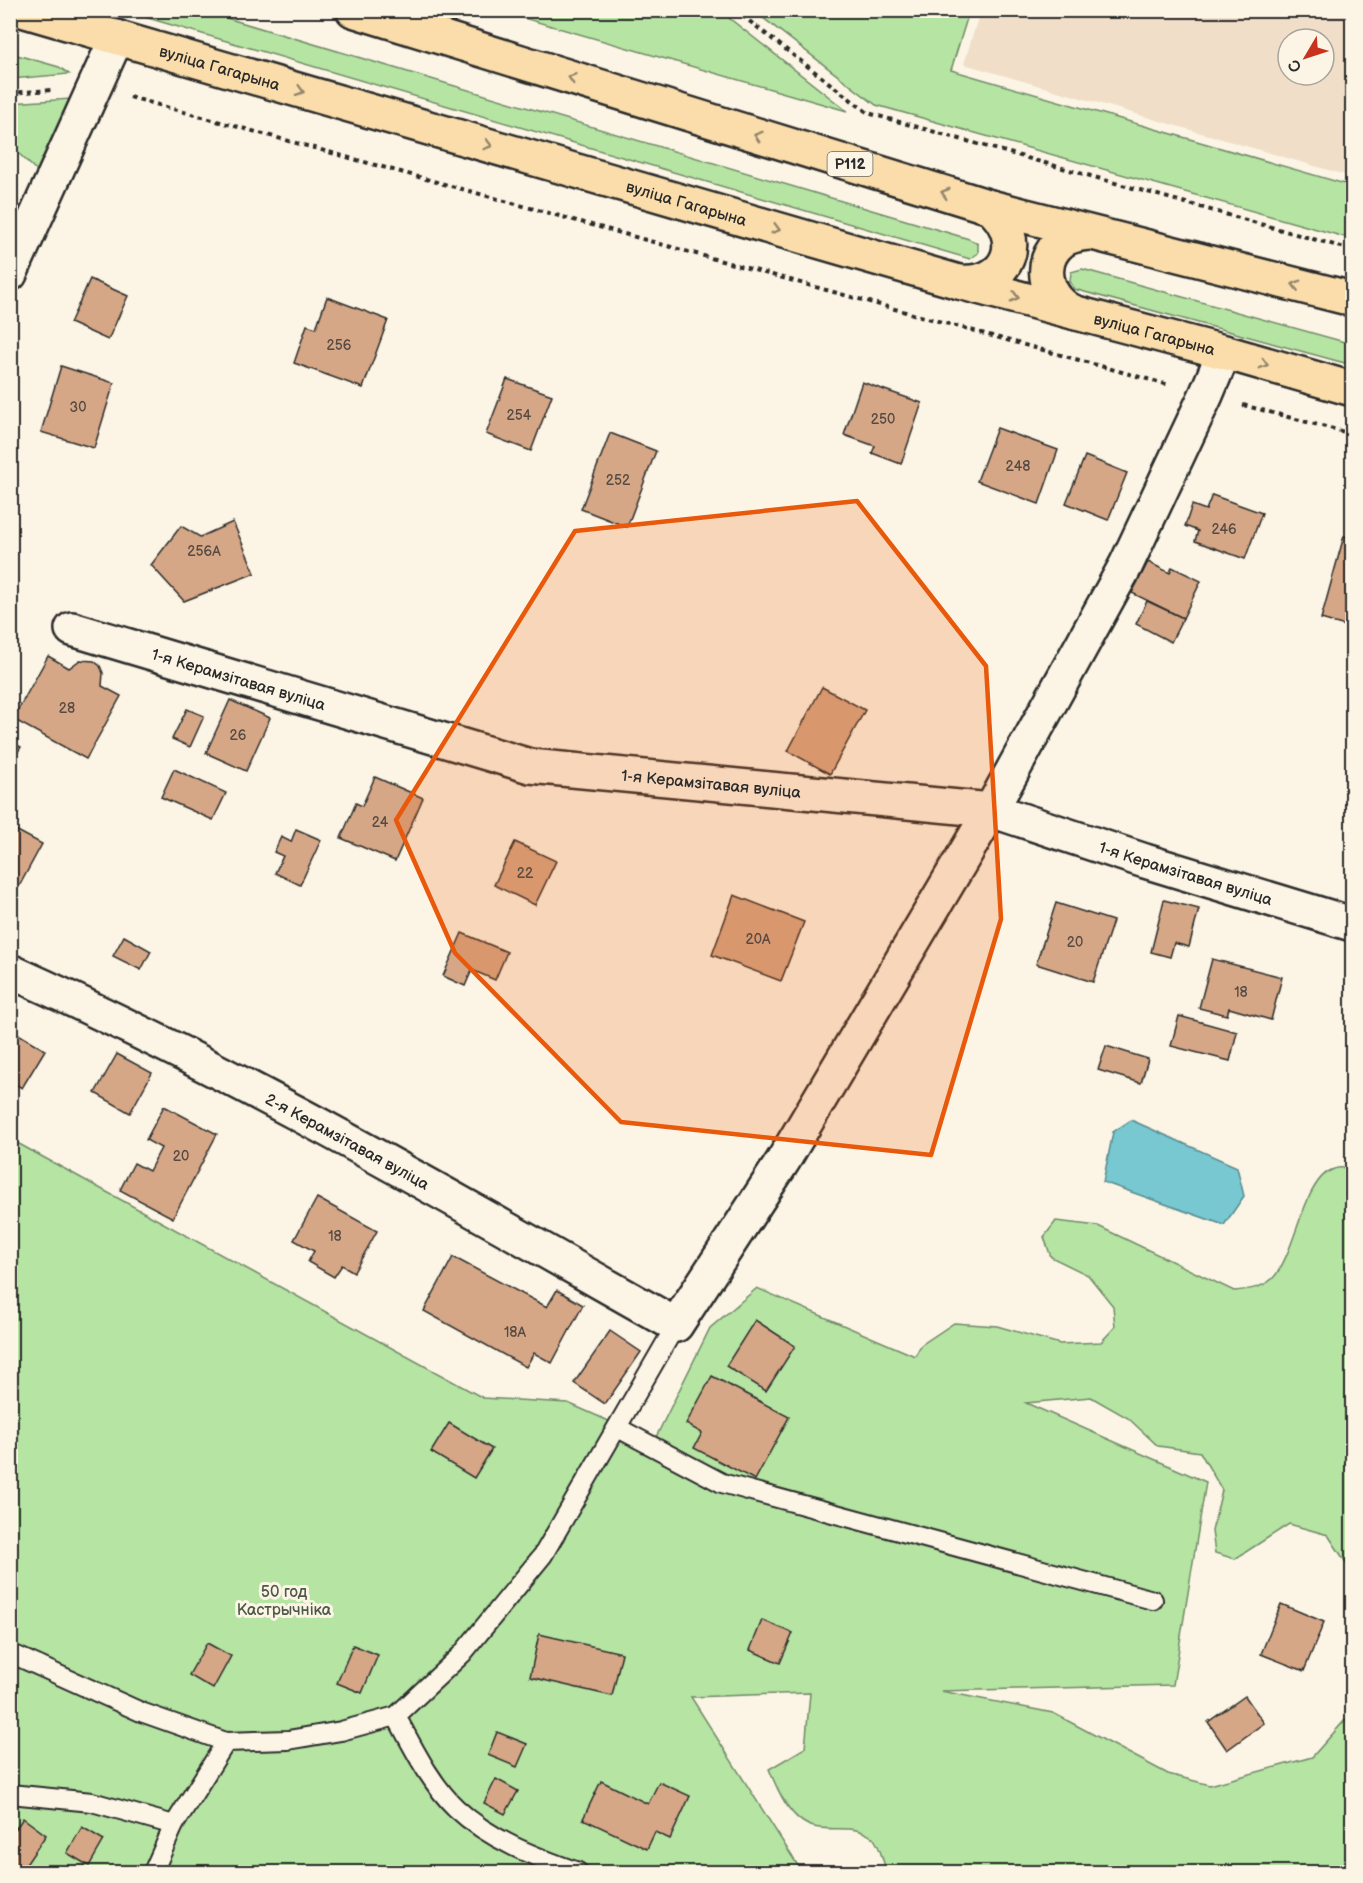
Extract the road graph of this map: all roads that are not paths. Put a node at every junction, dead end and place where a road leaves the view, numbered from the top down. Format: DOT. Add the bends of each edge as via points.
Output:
graph roads {
  1 [pos="22,10"];
  2 [pos="353,10"];
  3 [pos="117,37"];
  4 [pos="990,207"];
  5 [pos="1089,232"];
  6 [pos="10,273"];
  7 [pos="958,282"];
  8 [pos="1353,299"];
  9 [pos="1079,314"];
  10 [pos="1224,352"];
  11 [pos="1353,389"];
  12 [pos="72,629"];
  13 [pos="991,810"];
  14 [pos="1353,924"];
  15 [pos="10,971"];
  16 [pos="676,1325"];
  17 [pos="618,1428"];
  18 [pos="1153,1600"];
  19 [pos="10,1653"];
  20 [pos="396,1716"];
  21 [pos="226,1742"];
  22 [pos="10,1794"];
  23 [pos="174,1825"];
  24 [pos="153,1872"];
  25 [pos="578,1872"];
  1 -- 3 [label="main road, вуліца Гагарына"];
  4 -- 2 [label="main road, Р112, one-way"];
  3 -- 6 [label="street"];
  3 -- 7 [label="main road, вуліца Гагарына, one-way"];
  4 -- 5 [label="main road, Р112"];
  4 -- 7 [label="main road" via="1008,230 1007,259 987,279"];
  8 -- 5 [label="main road, Р112, one-way"];
  5 -- 9 [label="main road" via="1062,241 1047,264 1046,277 1056,301"];
  7 -- 9 [label="main road, вуліца Гагарына, one-way"];
  9 -- 10 [label="main road, вуліца Гагарына"];
  10 -- 11 [label="main road, вуліца Гагарына, one-way"];
  10 -- 13 [label="street" via="1126,565"];
  12 -- 13 [label="street, 1-я Керамзітавая вуліца" via="530,766"];
  13 -- 14 [label="street, 1-я Керамзітавая вуліца"];
  13 -- 16 [label="street" via="783,1161"];
  15 -- 16 [label="street, 2-я Керамзітавая вуліца" via="100,1012 359,1146"];
  16 -- 17 [label="lane"];
  17 -- 18 [label="lane" via="722,1483"];
  17 -- 20 [label="lane" via="543,1555 462,1654"];
  19 -- 21 [label="lane" via="141,1712"];
  20 -- 21 [label="lane" via="288,1740"];
  20 -- 25 [label="lane" via="425,1768 456,1808 496,1838"];
  21 -- 23 [label="lane"];
  22 -- 23 [label="lane" via="92,1802"];
  23 -- 24 [label="lane"];
}
